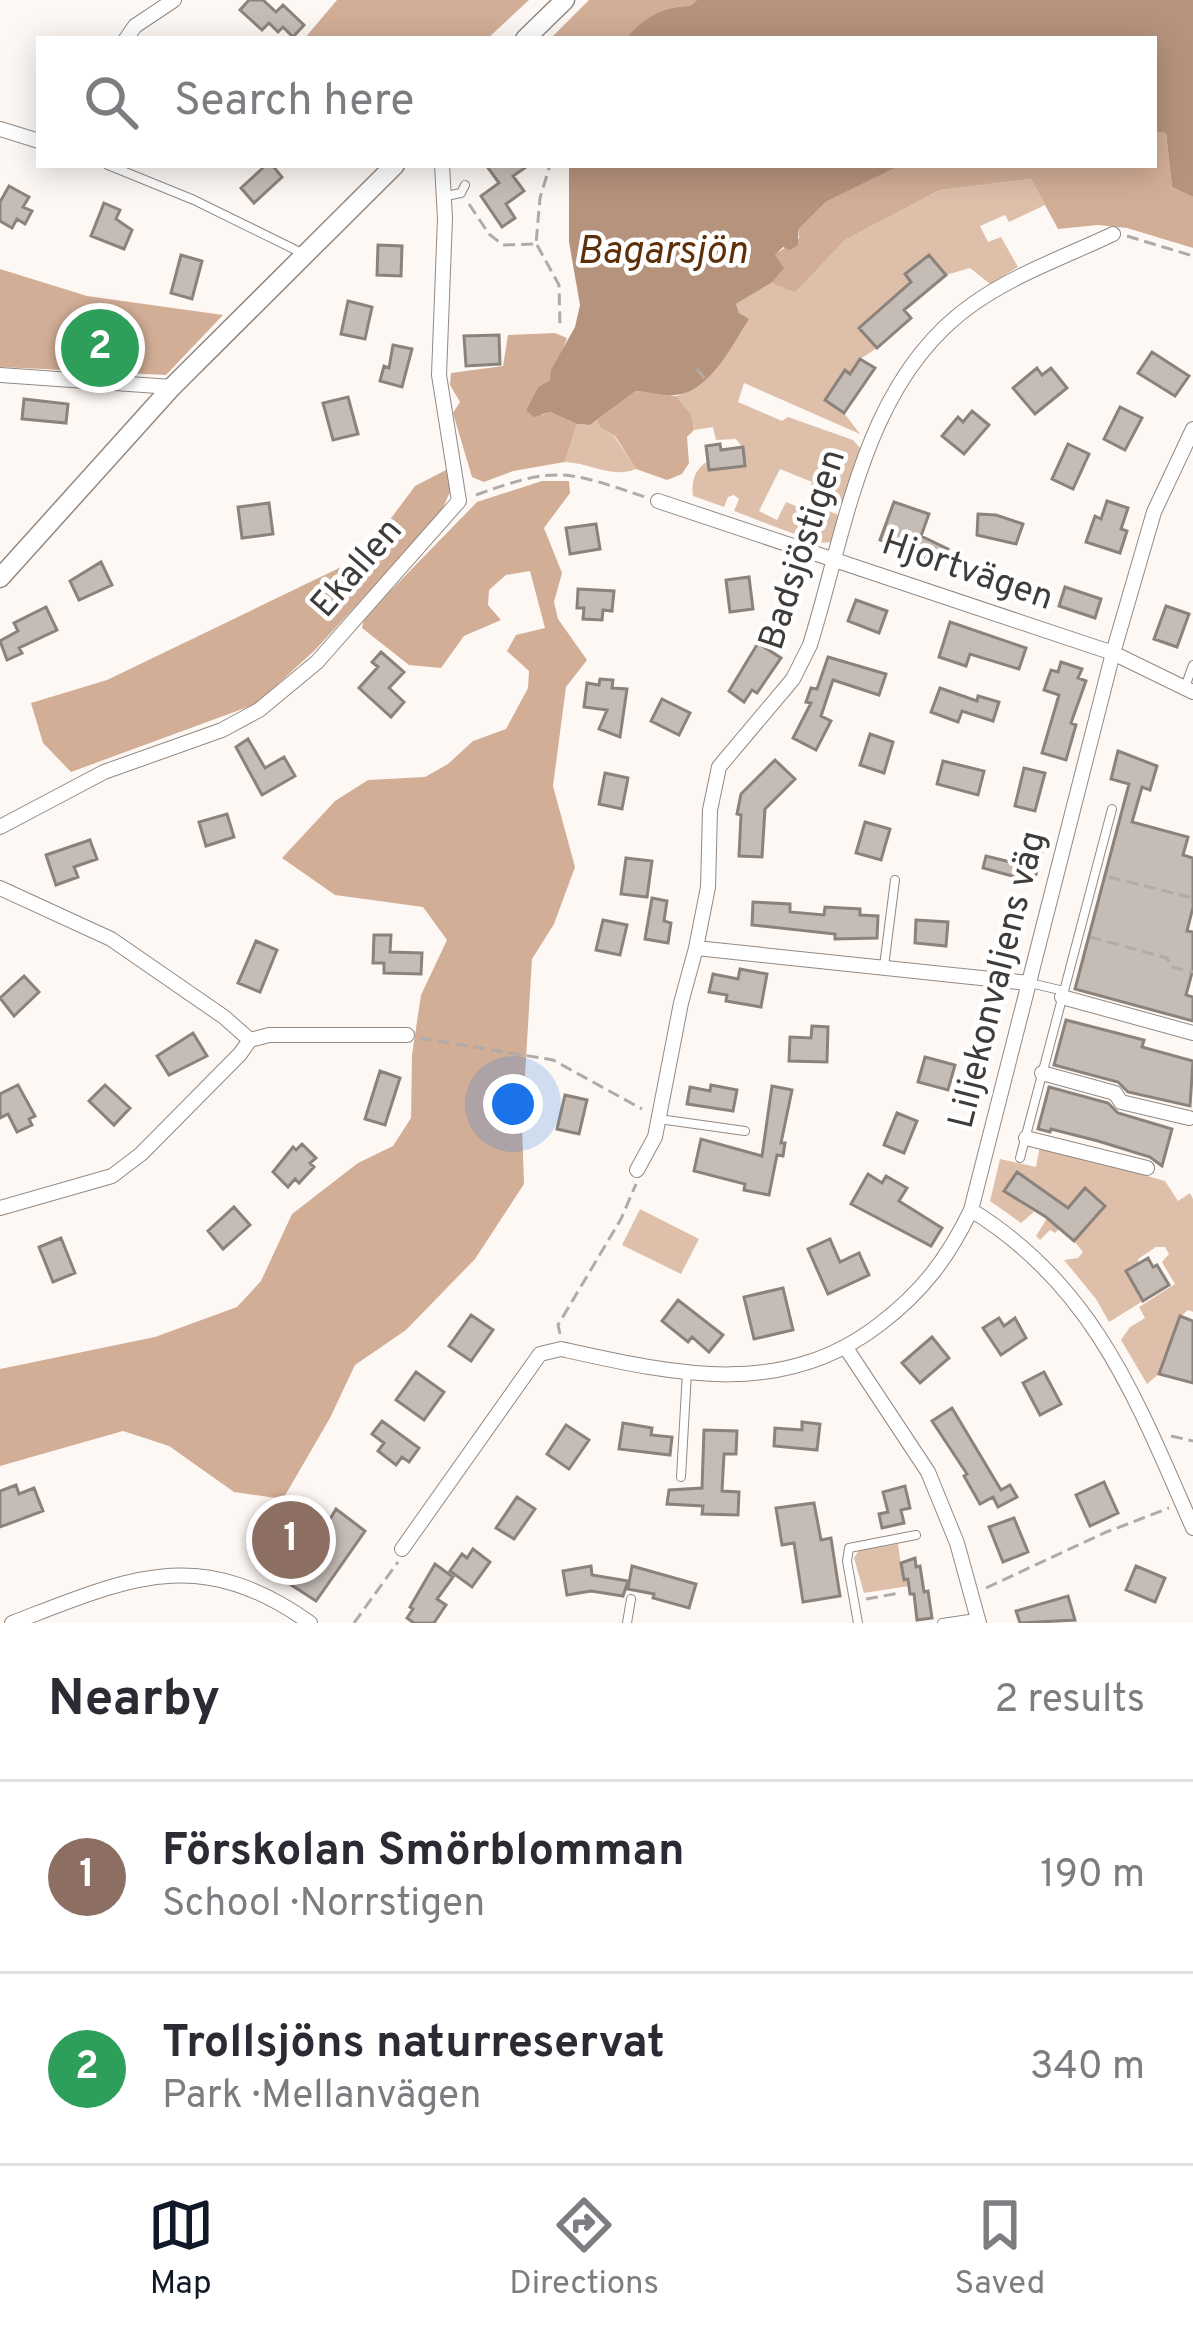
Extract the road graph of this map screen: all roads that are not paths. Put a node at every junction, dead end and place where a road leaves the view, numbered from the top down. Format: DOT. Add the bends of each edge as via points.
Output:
graph roads {
  1 [pos="174,0"];
  2 [pos="565,0"];
  3 [pos="129,36"];
  4 [pos="528,36"];
  5 [pos="0,129"];
  6 [pos="36,140"];
  7 [pos="115,168"];
  8 [pos="392,168"];
  9 [pos="442,168"];
  10 [pos="463,189"];
  11 [pos="445,196"];
  12 [pos="1113,234"];
  13 [pos="304,253"];
  14 [pos="0,375"];
  15 [pos="172,387"];
  16 [pos="1193,429"];
  17 [pos="658,501"];
  18 [pos="836,560"];
  19 [pos="0,578"];
  20 [pos="1113,652"];
  21 [pos="1193,665"];
  22 [pos="1189,690"];
  23 [pos="1112,808"];
  24 [pos="0,826"];
  25 [pos="895,880"];
  26 [pos="0,888"];
  27 [pos="696,948"];
  28 [pos="884,966"];
  29 [pos="1029,982"];
  30 [pos="1063,994"];
  31 [pos="1193,1033"];
  32 [pos="406,1035"];
  33 [pos="250,1040"];
  34 [pos="1042,1073"];
  35 [pos="1189,1118"];
  36 [pos="658,1119"];
  37 [pos="745,1131"];
  38 [pos="1026,1138"];
  39 [pos="1020,1158"];
  40 [pos="1147,1168"];
  41 [pos="637,1170"];
  42 [pos="0,1208"];
  43 [pos="971,1210"];
  44 [pos="846,1348"];
  45 [pos="687,1372"];
  46 [pos="681,1477"];
  47 [pos="1193,1528"];
  48 [pos="916,1535"];
  49 [pos="402,1549"];
  50 [pos="631,1599"];
  51 [pos="979,1620"];
  52 [pos="12,1623"];
  53 [pos="310,1623"];
  54 [pos="627,1623"];
  55 [pos="858,1623"];
  56 [pos="942,1623"];
  1 -- 3 [label="street"];
  2 -- 4 [label="street"];
  5 -- 6 [label="street"];
  7 -- 13 [label="lane"];
  8 -- 13 [label="street"];
  9 -- 11 [label="street"];
  10 -- 11 [label="lane"];
  11 -- 24 [label="street, Ekallen" via="439,374 459,501 317,662 260,710 104,772"];
  12 -- 18 [label="street, Badsjöstigen" via="972,304 915,360 879,419"];
  13 -- 15 [label="street"];
  14 -- 15 [label="street"];
  15 -- 19 [label="street"];
  16 -- 20 [label="street, Liljekonvaljens väg" via="1165,481"];
  17 -- 18 [label="street, Hjortvägen"];
  18 -- 20 [label="street, Hjortvägen"];
  18 -- 27 [label="street, Badsjöstigen" via="794,679 719,767"];
  20 -- 22 [label="street, Hjortvägen"];
  20 -- 29 [label="street, Liljekonvaljens väg"];
  21 -- 22 [label="lane, Hjortvägen"];
  23 -- 30 [label="lane, Liljekonvaljens väg"];
  25 -- 28 [label="lane"];
  26 -- 33 [label="street" via="111,939"];
  27 -- 28 [label="street"];
  27 -- 36 [label="street, Badsjöstigen"];
  28 -- 29 [label="street"];
  29 -- 30 [label="lane"];
  29 -- 43 [label="street, Liljekonvaljens väg"];
  30 -- 31 [label="street, Liljekonvaljens väg"];
  30 -- 34 [label="lane, Liljekonvaljens väg"];
  32 -- 33 [label="street"];
  33 -- 42 [label="street" via="112,1176"];
  34 -- 35 [label="street, Liljekonvaljens väg"];
  34 -- 38 [label="lane, Liljekonvaljens väg"];
  36 -- 37 [label="lane"];
  36 -- 41 [label="street, Badsjöstigen"];
  38 -- 39 [label="lane, Liljekonvaljens väg"];
  38 -- 40 [label="street, Liljekonvaljens väg"];
  43 -- 44 [label="street, Liljekonvaljens väg" via="926,1285"];
  43 -- 47 [label="street" via="1010,1234 1078,1303 1118,1364"];
  44 -- 45 [label="street, Liljekonvaljens väg" via="784,1370"];
  44 -- 51 [label="street" via="928,1472"];
  45 -- 46 [label="lane"];
  45 -- 49 [label="street, Liljekonvaljens väg" via="550,1349 532,1363"];
  48 -- 55 [label="lane" via="850,1548"];
  50 -- 54 [label="lane"];
  51 -- 56 [label="lane"];
  52 -- 53 [label="street" via="105,1587 167,1574 241,1585"];
}
